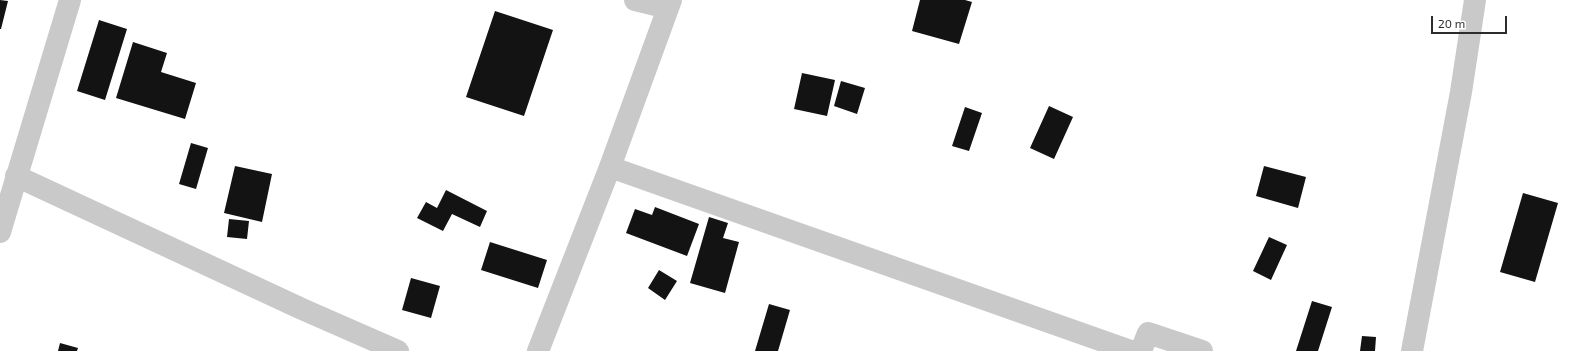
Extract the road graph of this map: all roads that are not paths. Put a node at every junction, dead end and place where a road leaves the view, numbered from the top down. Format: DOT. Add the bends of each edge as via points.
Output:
graph roads {
  1 [pos="70,0"];
  2 [pos="635,0"];
  3 [pos="1475,0"];
  4 [pos="669,4"];
  5 [pos="610,167"];
  6 [pos="16,176"];
  7 [pos="0,232"];
  8 [pos="398,351"];
  9 [pos="538,351"];
  10 [pos="1131,351"];
  11 [pos="1141,351"];
  12 [pos="1202,351"];
  13 [pos="1412,351"];
  1 -- 6 [label="street"];
  2 -- 4 [label="street"];
  3 -- 13 [label="street" via="1461,92"];
  4 -- 5 [label="street"];
  5 -- 9 [label="street"];
  5 -- 10 [label="street"];
  6 -- 7 [label="street"];
  6 -- 8 [label="street"];
  11 -- 12 [label="street" via="1148,333"];
}
